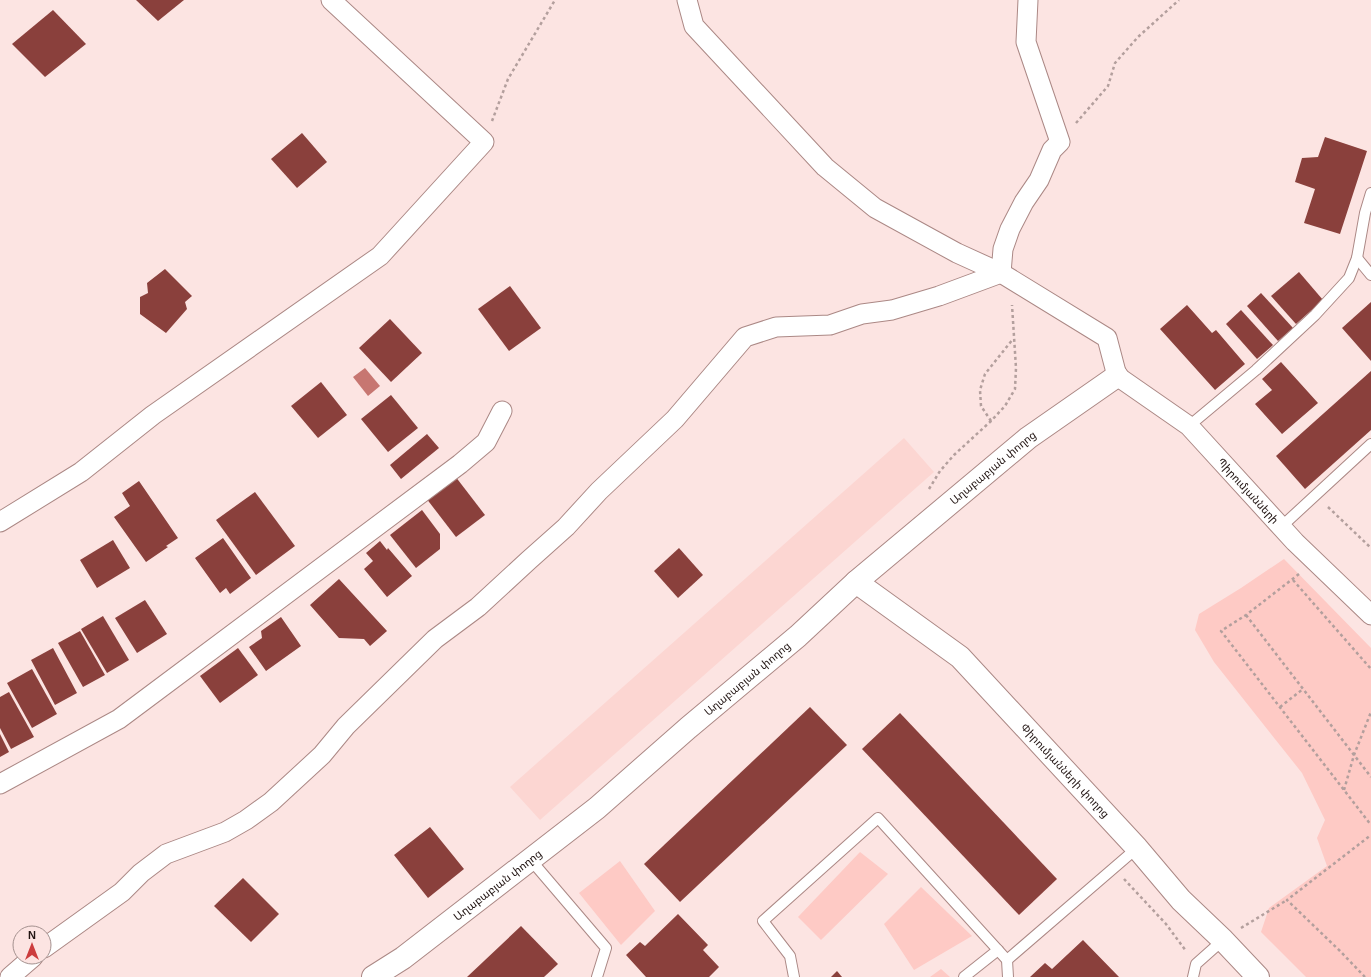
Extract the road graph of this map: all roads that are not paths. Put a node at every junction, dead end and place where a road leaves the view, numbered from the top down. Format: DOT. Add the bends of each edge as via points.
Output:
graph roads {
  1 [pos="331,0"];
  2 [pos="687,0"];
  3 [pos="701,0"];
  4 [pos="1028,0"];
  5 [pos="694,26"];
  6 [pos="1371,193"];
  7 [pos="1357,258"];
  8 [pos="1001,273"];
  9 [pos="1371,275"];
  10 [pos="1117,376"];
  11 [pos="502,411"];
  12 [pos="1189,426"];
  13 [pos="1371,444"];
  14 [pos="0,522"];
  15 [pos="1281,526"];
  16 [pos="856,582"];
  17 [pos="1371,615"];
  18 [pos="0,784"];
  19 [pos="1137,848"];
  20 [pos="530,859"];
  21 [pos="1223,940"];
  22 [pos="52,942"];
  23 [pos="998,950"];
  24 [pos="1007,960"];
  25 [pos="24,965"];
  26 [pos="10,977"];
  27 [pos="373,977"];
  28 [pos="597,977"];
  29 [pos="794,977"];
  30 [pos="964,977"];
  31 [pos="1008,977"];
  32 [pos="1193,977"];
  33 [pos="1258,977"];
  1 -- 14 [label="street" via="484,142 380,256 153,415 81,472"];
  2 -- 5 [label="street"];
  3 -- 5 [label="street"];
  4 -- 8 [label="street" via="1026,42 1060,142 1052,150 1039,180 1010,229 1003,249"];
  5 -- 8 [label="street" via="825,167 875,208 957,253"];
  6 -- 7 [label="lane"];
  7 -- 9 [label="lane"];
  7 -- 12 [label="lane" via="1349,278 1315,315 1256,370"];
  8 -- 10 [label="street" via="1107,338"];
  8 -- 22 [label="street" via="939,296 892,310 862,314 830,326 776,327 745,336 675,419 599,491 566,527 478,607 435,639 346,726 322,755 270,802 225,832 166,854 122,892"];
  10 -- 12 [label="street, Պիրումյանների"];
  10 -- 16 [label="street, Աղաբաբյան փողոց" via="1028,438"];
  11 -- 18 [label="street" via="486,442 460,464 119,719"];
  12 -- 15 [label="street, Պիրումյանների"];
  13 -- 15 [label="lane"];
  15 -- 17 [label="street, Պիրումյանների"];
  16 -- 19 [label="street, Փիրումյանների փողոց" via="960,657"];
  16 -- 20 [label="street, Աղաբաբյան փողոց" via="798,636 597,808"];
  19 -- 21 [label="street, Փիրումյանների փողոց" via="1181,900"];
  19 -- 24 [label="lane"];
  20 -- 27 [label="street, Աղաբաբյան փողոց" via="403,958"];
  20 -- 28 [label="lane" via="606,948"];
  21 -- 32 [label="lane" via="1196,964"];
  21 -- 33 [label="street, Փիրումյանների փողոց"];
  23 -- 24 [label="lane"];
  23 -- 29 [label="lane" via="878,818 763,921 790,956"];
  23 -- 30 [label="lane"];
  24 -- 31 [label="lane"];
  25 -- 26 [label="street"];
}
